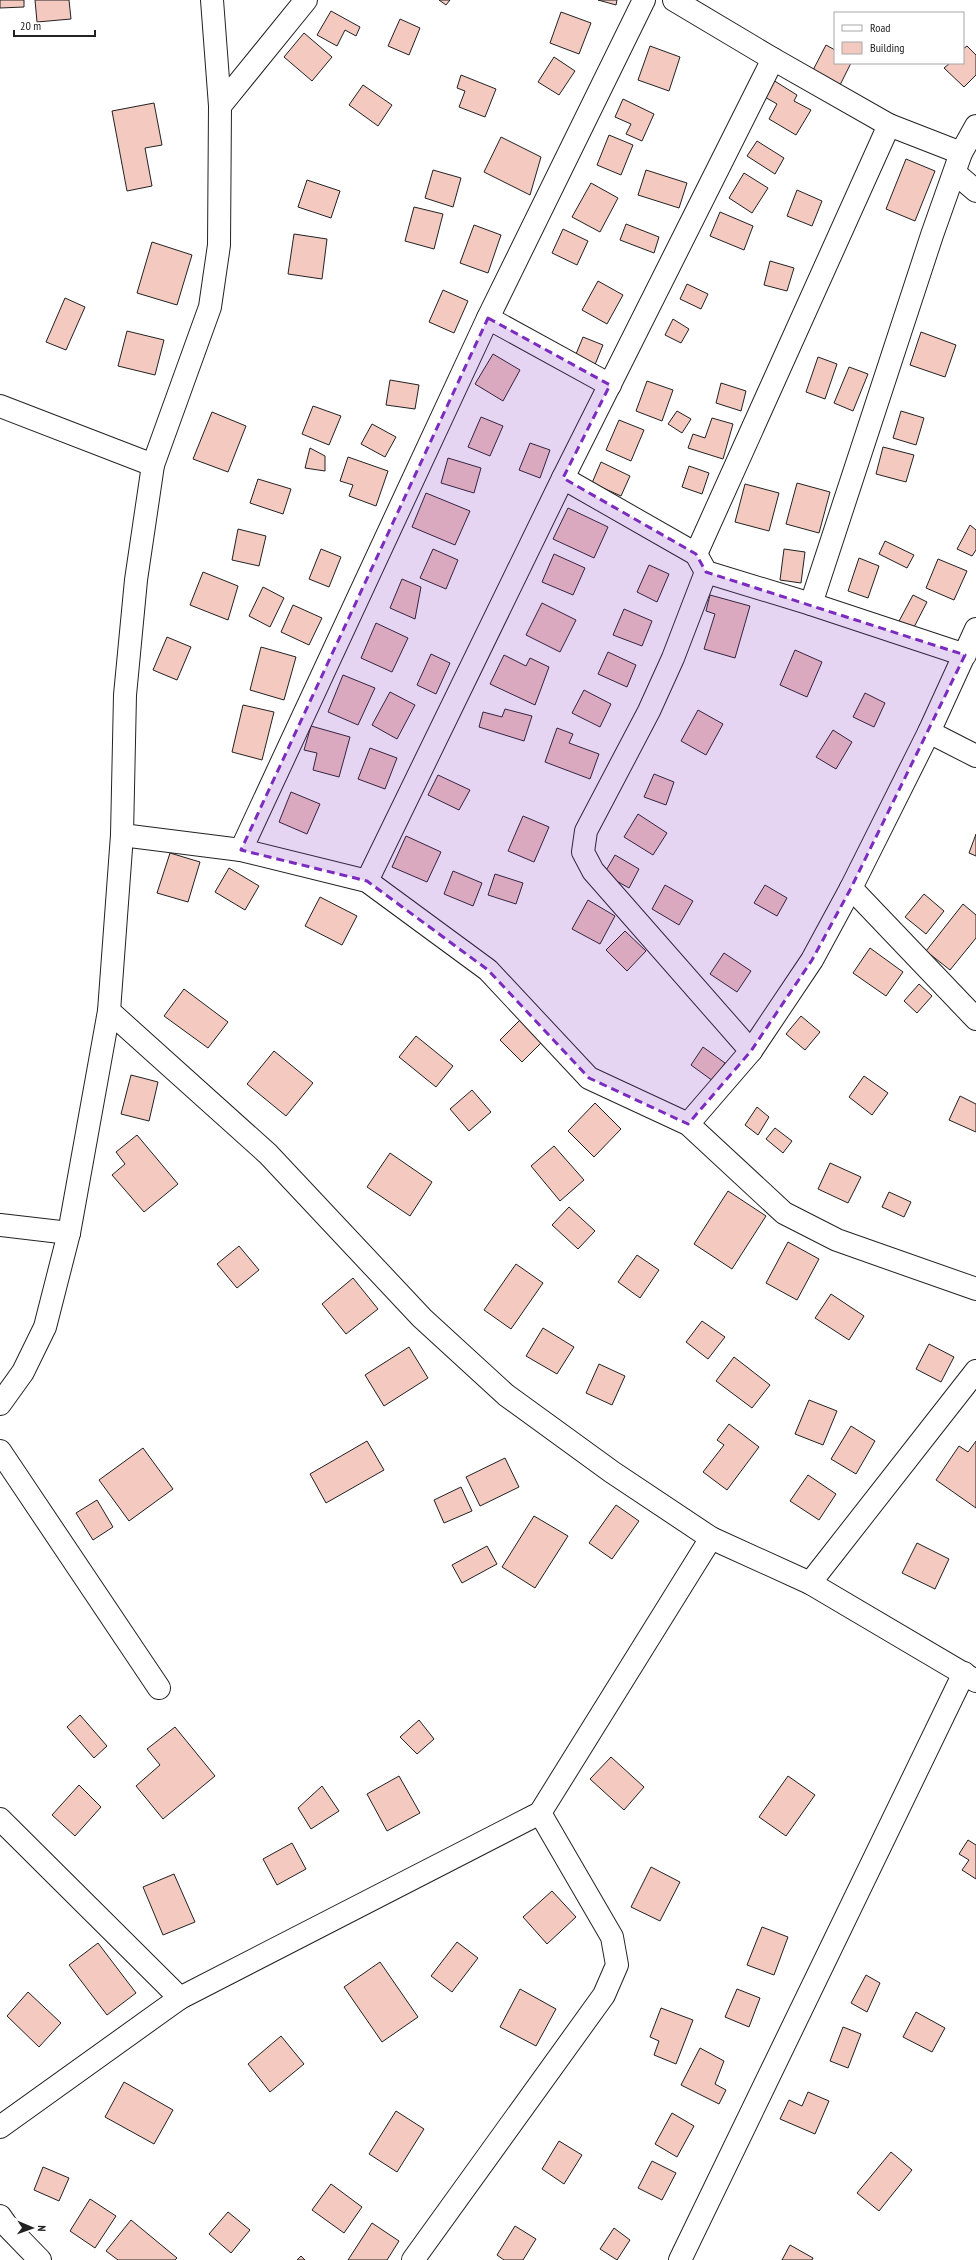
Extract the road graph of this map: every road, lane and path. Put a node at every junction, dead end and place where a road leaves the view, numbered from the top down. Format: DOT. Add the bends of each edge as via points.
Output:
graph roads {
  1 [pos="212,0"];
  2 [pos="306,0"];
  3 [pos="644,0"];
  4 [pos="674,0"];
  5 [pos="773,59"];
  6 [pos="220,106"];
  7 [pos="889,124"];
  8 [pos="976,126"];
  9 [pos="958,163"];
  10 [pos="976,191"];
  11 [pos="488,318"];
  12 [pos="610,386"];
  13 [pos="0,406"];
  14 [pos="153,465"];
  15 [pos="564,478"];
  16 [pos="701,563"];
  17 [pos="811,604"];
  18 [pos="976,629"];
  19 [pos="964,655"];
  20 [pos="929,732"];
  21 [pos="976,756"];
  22 [pos="122,835"];
  23 [pos="241,850"];
  24 [pos="367,881"];
  25 [pos="852,888"];
  26 [pos="109,1011"];
  27 [pos="976,1019"];
  28 [pos="751,1050"];
  29 [pos="688,1124"];
  30 [pos="0,1225"];
  31 [pos="69,1233"];
  32 [pos="976,1289"];
  33 [pos="976,1371"];
  34 [pos="0,1404"];
  35 [pos="0,1451"];
  36 [pos="711,1538"];
  37 [pos="810,1584"];
  38 [pos="970,1677"];
  39 [pos="159,1688"];
  40 [pos="540,1813"];
  41 [pos="0,1819"];
  42 [pos="180,1998"];
  43 [pos="0,2127"];
  44 [pos="2,2226"];
  45 [pos="40,2260"];
  46 [pos="413,2260"];
  47 [pos="680,2260"];
  1 -- 6 [label="street"];
  2 -- 6 [label="street"];
  3 -- 11 [label="street"];
  4 -- 5 [label="street"];
  5 -- 7 [label="street"];
  5 -- 12 [label="street"];
  6 -- 14 [label="street" via="219,245 210,307"];
  7 -- 9 [label="street"];
  7 -- 16 [label="street"];
  8 -- 9 [label="street"];
  9 -- 10 [label="street"];
  9 -- 17 [label="street"];
  11 -- 12 [label="street"];
  11 -- 23 [label="street"];
  12 -- 15 [label="street"];
  13 -- 14 [label="street"];
  14 -- 22 [label="street" via="136,580 125,695"];
  15 -- 16 [label="street"];
  15 -- 24 [label="street"];
  16 -- 17 [label="street"];
  16 -- 28 [label="street" via="673,658 586,832 584,852 593,871"];
  17 -- 19 [label="street"];
  18 -- 19 [label="street"];
  19 -- 20 [label="street"];
  20 -- 21 [label="street"];
  20 -- 25 [label="street"];
  22 -- 23 [label="street"];
  22 -- 26 [label="street"];
  23 -- 24 [label="street"];
  24 -- 29 [label="street" via="488,970 589,1078"];
  25 -- 27 [label="street"];
  25 -- 28 [label="street" via="812,960"];
  26 -- 31 [label="street"];
  26 -- 36 [label="street" via="268,1154 422,1318 506,1395 612,1472"];
  28 -- 29 [label="street"];
  29 -- 32 [label="street" via="784,1213 837,1240"];
  30 -- 31 [label="street"];
  31 -- 34 [label="street" via="44,1327 23,1372"];
  33 -- 37 [label="street"];
  35 -- 39 [label="street"];
  36 -- 37 [label="street"];
  36 -- 40 [label="street"];
  37 -- 38 [label="street"];
  38 -- 47 [label="street"];
  40 -- 42 [label="street"];
  40 -- 46 [label="street" via="612,1937 617,1965 604,1995"];
  41 -- 42 [label="street"];
  42 -- 43 [label="street"];
  44 -- 45 [label="street"];
}
